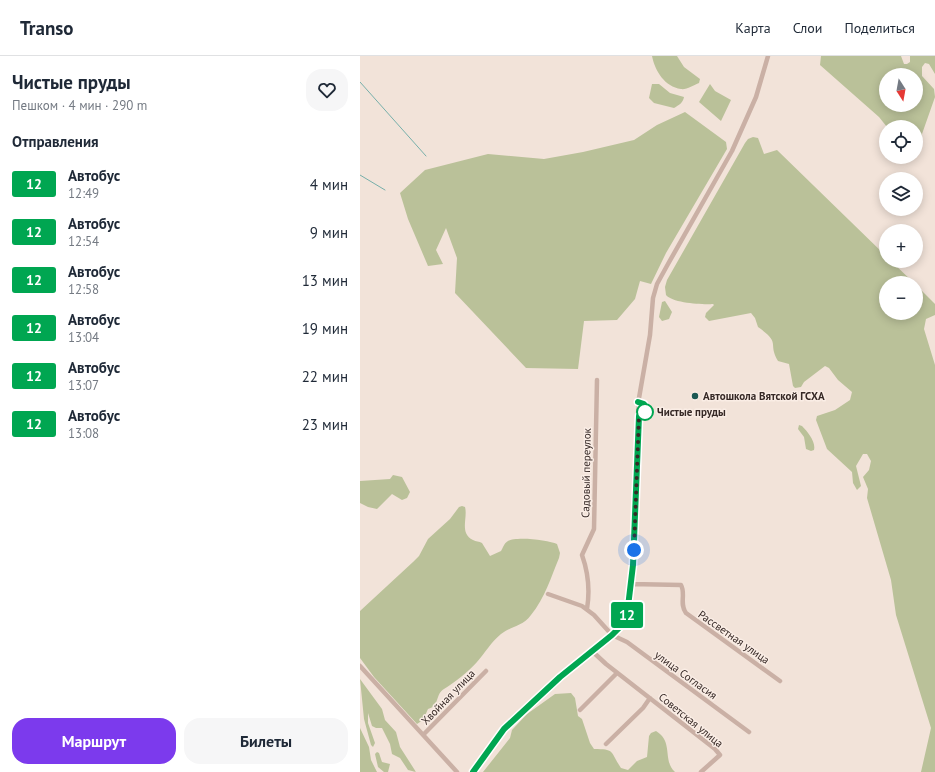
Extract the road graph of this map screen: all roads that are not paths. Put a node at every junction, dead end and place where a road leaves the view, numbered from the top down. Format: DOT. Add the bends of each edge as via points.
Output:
graph roads {
  1 [pos="768,56"];
  2 [pos="597,380"];
  3 [pos="631,584"];
  4 [pos="548,594"];
  5 [pos="587,609"];
  6 [pos="612,635"];
  7 [pos="592,651"];
  8 [pos="360,666"];
  9 [pos="486,671"];
  10 [pos="617,673"];
  11 [pos="780,681"];
  12 [pos="650,698"];
  13 [pos="580,710"];
  14 [pos="749,732"];
  15 [pos="423,735"];
  16 [pos="606,744"];
  17 [pos="457,772"];
  18 [pos="473,772"];
  19 [pos="701,772"];
  1 -- 3 [label="street" via="756,97 732,151 657,284 653,298 650,335 638,402"];
  2 -- 5 [label="street, Садовый переулок" via="594,529 582,555 590,594"];
  3 -- 6 [label="street" via="627,615"];
  3 -- 11 [label="street, Рассветная улица" via="682,585 682,606 686,613"];
  4 -- 5 [label="street"];
  5 -- 6 [label="street"];
  6 -- 7 [label="street"];
  6 -- 14 [label="street, улица Согласия" via="627,642"];
  7 -- 10 [label="street, Советская улица"];
  7 -- 18 [label="street" via="504,729"];
  8 -- 15 [label="street"];
  9 -- 15 [label="street, Хвойная улица"];
  10 -- 12 [label="street, Советская улица"];
  10 -- 13 [label="street"];
  12 -- 16 [label="street, Советская улица"];
  12 -- 19 [label="street, Советская улица" via="720,755"];
  15 -- 17 [label="street"];
}
